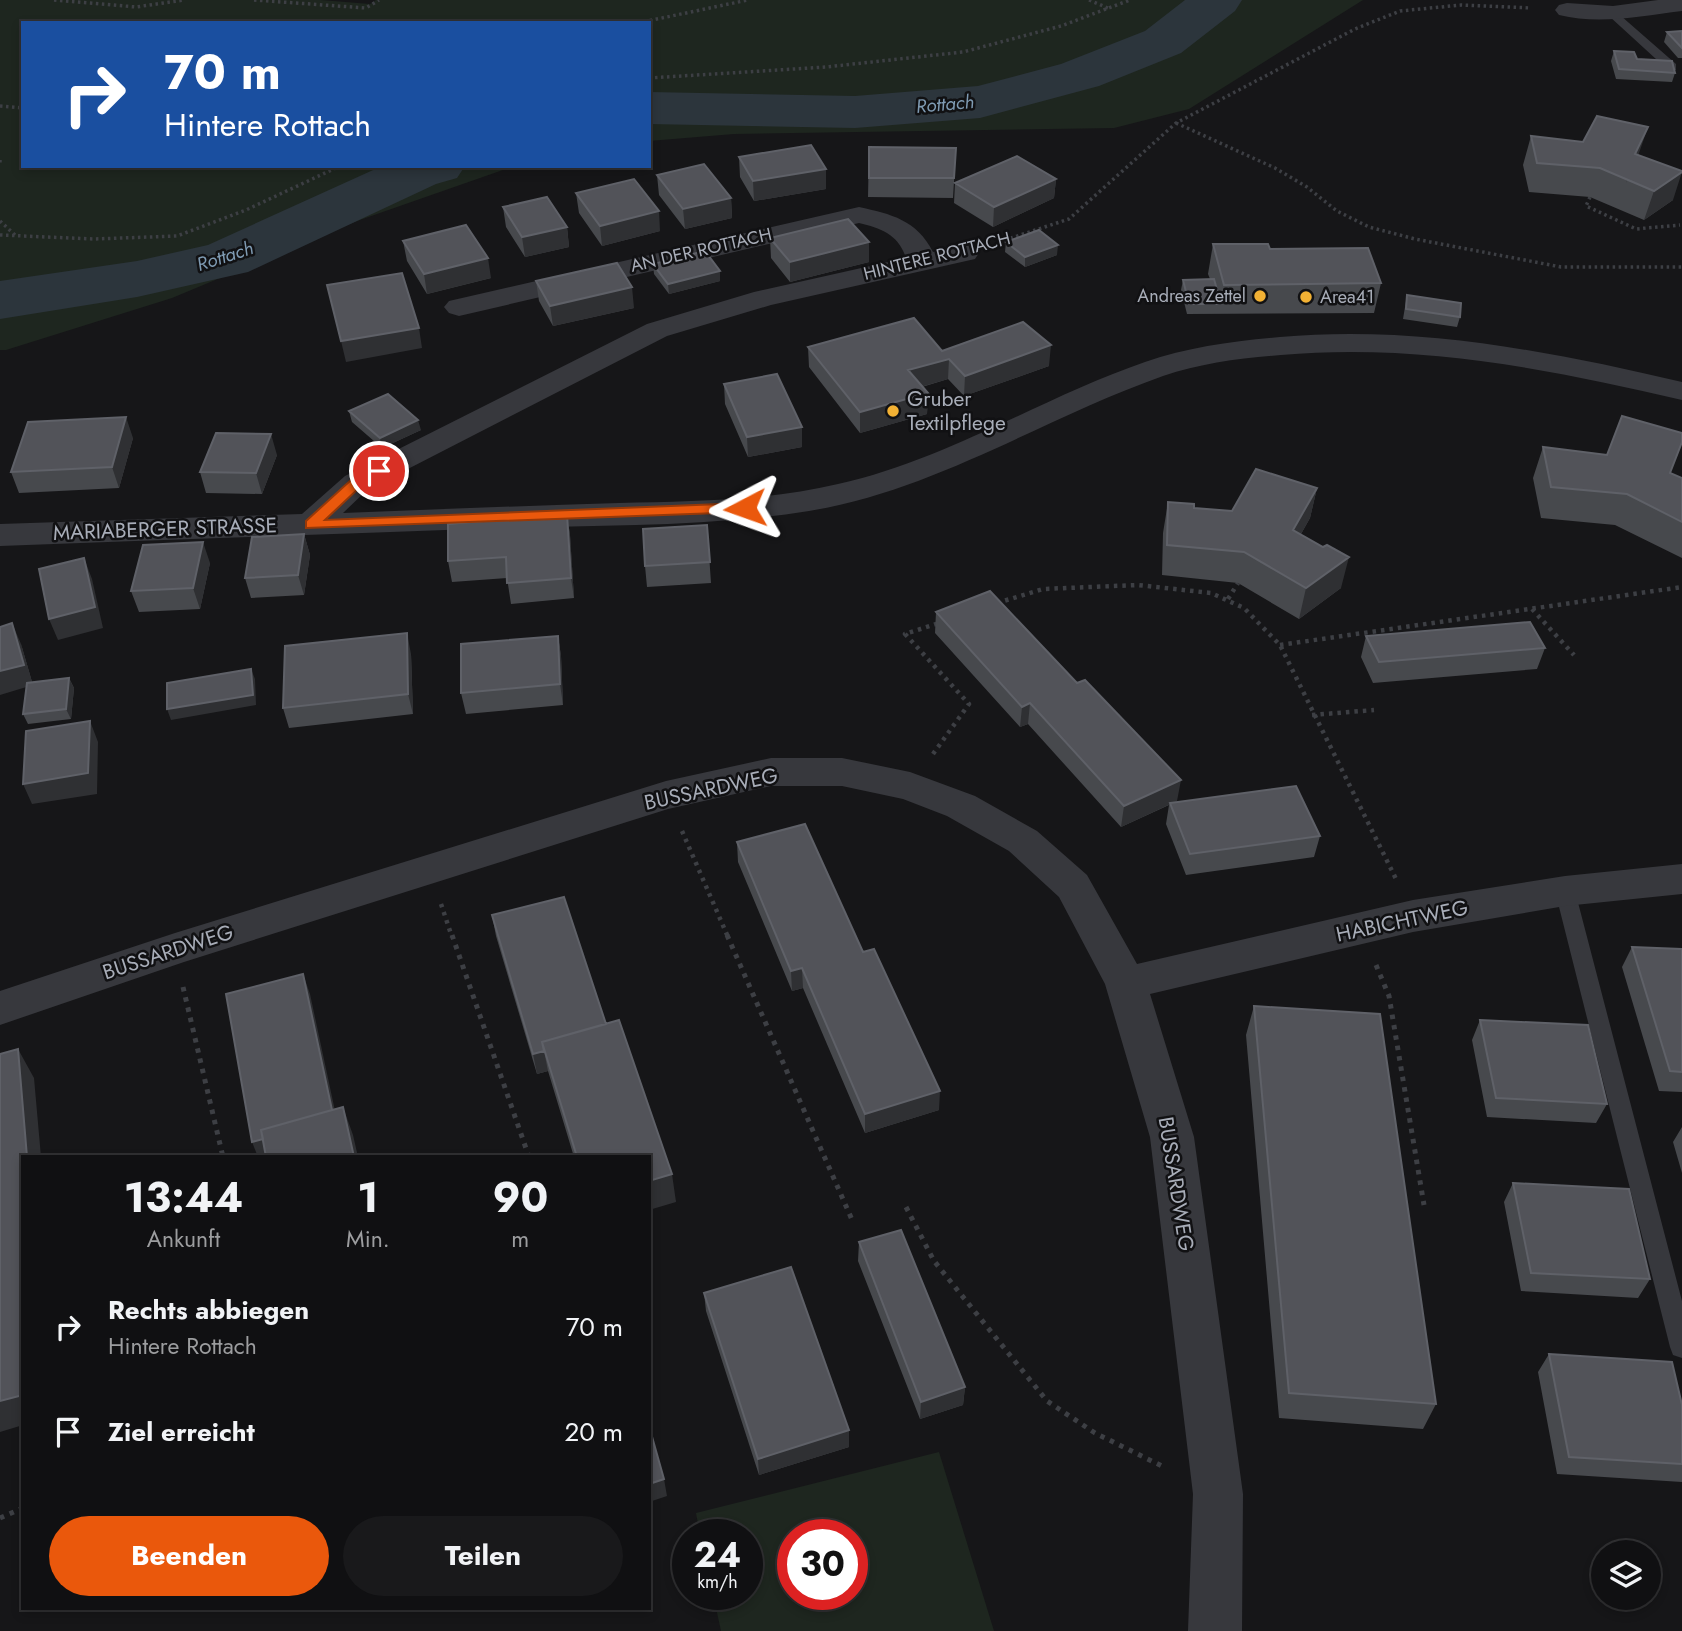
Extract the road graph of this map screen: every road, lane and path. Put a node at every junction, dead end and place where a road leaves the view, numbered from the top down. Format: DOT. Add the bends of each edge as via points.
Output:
graph roads {
  1 [pos="54,0"];
  2 [pos="184,0"];
  3 [pos="254,0"];
  4 [pos="379,0"];
  5 [pos="748,0"];
  6 [pos="1089,0"];
  7 [pos="1130,0"];
  8 [pos="1682,4"];
  9 [pos="1110,9"];
  10 [pos="1567,10"];
  11 [pos="1613,13"];
  12 [pos="648,21"];
  13 [pos="1672,67"];
  14 [pos="651,78"];
  15 [pos="0,106"];
  16 [pos="21,108"];
  17 [pos="1176,123"];
  18 [pos="336,168"];
  19 [pos="1590,197"];
  20 [pos="0,221"];
  21 [pos="1680,225"];
  22 [pos="0,236"];
  23 [pos="16,236"];
  24 [pos="965,253"];
  25 [pos="922,262"];
  26 [pos="1682,267"];
  27 [pos="459,307"];
  28 [pos="1682,391"];
  29 [pos="311,524"];
  30 [pos="0,534"];
  31 [pos="1238,583"];
  32 [pos="1682,587"];
  33 [pos="1228,598"];
  34 [pos="991,606"];
  35 [pos="1531,608"];
  36 [pos="942,622"];
  37 [pos="1280,645"];
  38 [pos="1574,655"];
  39 [pos="1374,710"];
  40 [pos="1312,715"];
  41 [pos="911,786"];
  42 [pos="666,795"];
  43 [pos="429,870"];
  44 [pos="1682,879"];
  45 [pos="1565,891"];
  46 [pos="1413,916"];
  47 [pos="1361,929"];
  48 [pos="174,949"];
  49 [pos="1125,983"];
  50 [pos="0,1008"];
  51 [pos="223,1155"];
  52 [pos="528,1155"];
  53 [pos="1424,1205"];
  54 [pos="906,1207"];
  55 [pos="853,1222"];
  56 [pos="1682,1347"];
  57 [pos="1218,1494"];
  58 [pos="21,1509"];
  59 [pos="0,1518"];
  60 [pos="1216,1631"];
  1 -- 2 [label="path" via="131,7 168,6"];
  3 -- 4 [label="path" via="366,8"];
  5 -- 12 [label="path"];
  6 -- 9 [label="path"];
  7 -- 9 [label="path"];
  8 -- 11 [label="street"];
  9 -- 14 [label="path" via="962,52 826,67"];
  10 -- 11 [label="street"];
  10 -- 17 [label="path, HINTERE ROTTACH" via="1461,5 1400,11 1355,29"];
  11 -- 13 [label="lane"];
  15 -- 16 [label="path"];
  17 -- 24 [label="path, HINTERE ROTTACH" via="1069,219"];
  17 -- 26 [label="path" via="1275,168 1369,227 1560,267"];
  18 -- 23 [label="path" via="177,236"];
  19 -- 21 [label="path" via="1586,206 1636,229"];
  20 -- 23 [label="path"];
  22 -- 23 [label="path"];
  24 -- 25 [label="street, HINTERE ROTTACH"];
  25 -- 27 [label="street, AN DER ROTTACH" via="916,243 896,223 859,215"];
  25 -- 29 [label="street, HINTERE ROTTACH" via="764,298 657,330 356,483"];
  28 -- 29 [label="street, MARIABERGER STRASSE" via="1577,365 1465,346 1296,343 1215,353 1154,368 981,444 859,489 769,506"];
  29 -- 30 [label="street, MARIABERGER STRASSE"];
  31 -- 33 [label="path"];
  32 -- 35 [label="path"];
  33 -- 34 [label="path" via="1115,584 1040,589"];
  33 -- 37 [label="path" via="1259,618"];
  35 -- 37 [label="path"];
  35 -- 38 [label="path"];
  36 -- 41 [label="path" via="905,634 969,704"];
  37 -- 40 [label="path"];
  39 -- 40 [label="path"];
  40 -- 46 [label="path"];
  41 -- 42 [label="street, BUSSARDWEG" via="842,772 771,772"];
  41 -- 49 [label="street, BUSSARDWEG" via="961,806 1023,841 1073,886"];
  42 -- 43 [label="street, BUSSARDWEG"];
  42 -- 55 [label="path"];
  43 -- 48 [label="street, BUSSARDWEG"];
  43 -- 52 [label="path"];
  44 -- 45 [label="street, HABICHTWEG"];
  45 -- 46 [label="street, HABICHTWEG"];
  45 -- 56 [label="lane"];
  46 -- 47 [label="street, HABICHTWEG"];
  47 -- 49 [label="street, HABICHTWEG"];
  47 -- 53 [label="path" via="1390,996"];
  48 -- 50 [label="street, BUSSARDWEG"];
  48 -- 51 [label="path"];
  49 -- 57 [label="street, BUSSARDWEG" via="1172,1137"];
  54 -- 57 [label="path" via="934,1261 1047,1401 1096,1433"];
  57 -- 60 [label="street, BUSSARDWEG"];
  58 -- 59 [label="path"];
}
